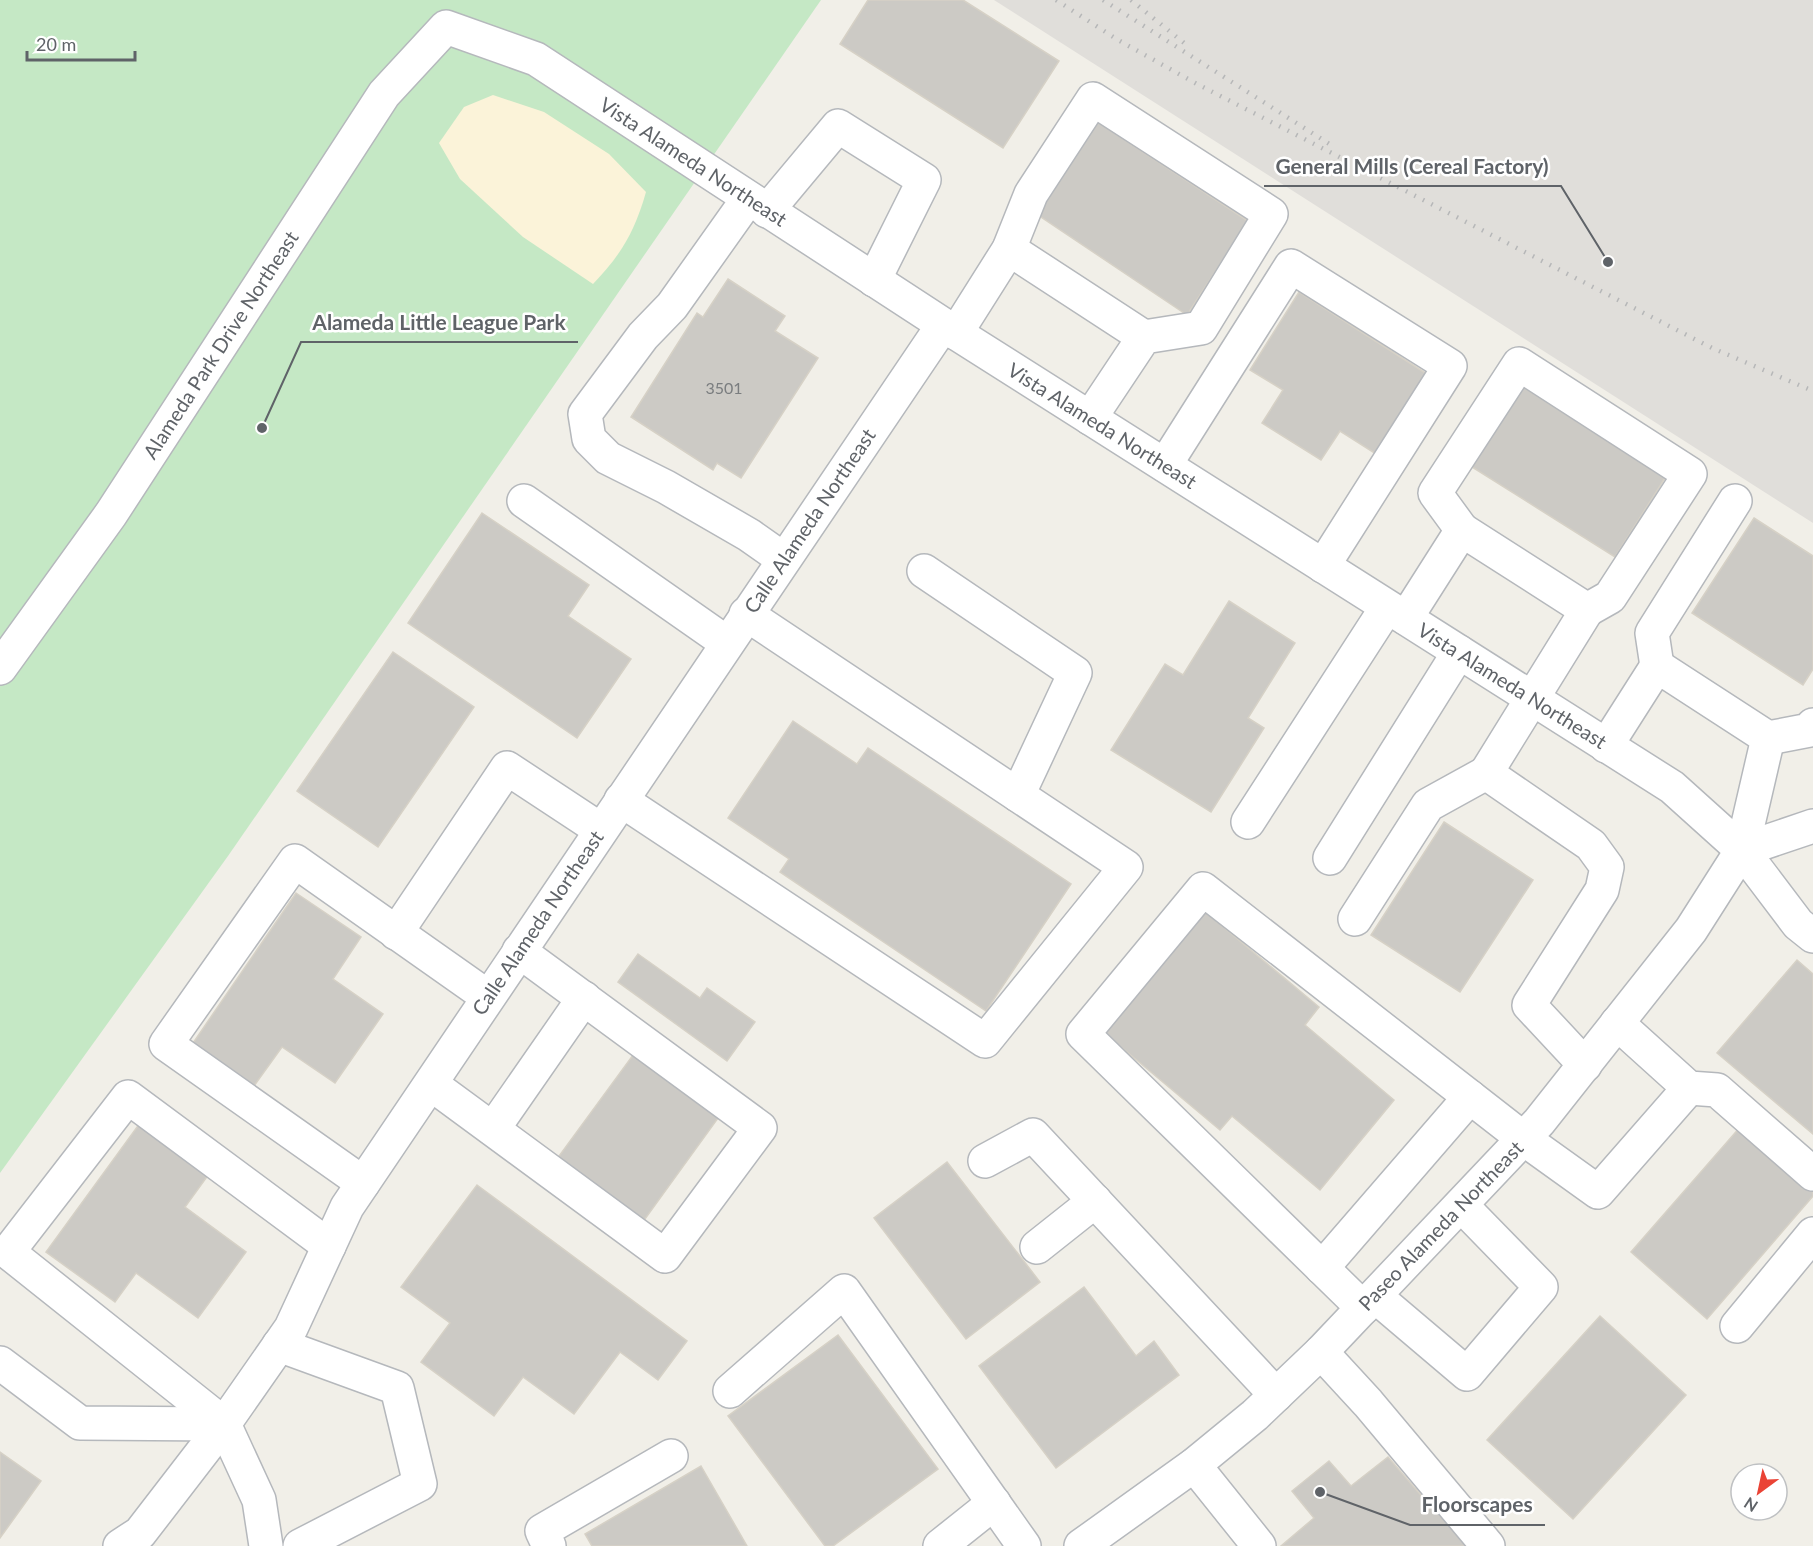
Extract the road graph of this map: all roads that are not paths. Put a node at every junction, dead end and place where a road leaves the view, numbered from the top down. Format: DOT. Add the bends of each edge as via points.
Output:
graph roads {
  1 [pos="446,27"];
  2 [pos="757,205"];
  3 [pos="1010,249"];
  4 [pos="874,280"];
  5 [pos="950,329"];
  6 [pos="1144,337"];
  7 [pos="1090,418"];
  8 [pos="1165,465"];
  9 [pos="524,501"];
  10 [pos="1735,501"];
  11 [pos="1462,530"];
  12 [pos="783,559"];
  13 [pos="1323,566"];
  14 [pos="924,571"];
  15 [pos="1587,610"];
  16 [pos="1397,613"];
  17 [pos="746,614"];
  18 [pos="727,643"];
  19 [pos="1459,652"];
  20 [pos="1657,666"];
  21 [pos="0,668"];
  22 [pos="1532,698"];
  23 [pos="1813,724"];
  24 [pos="1768,738"];
  25 [pos="1606,746"];
  26 [pos="1486,772"];
  27 [pos="1018,795"];
  28 [pos="621,800"];
  29 [pos="1248,822"];
  30 [pos="1813,825"];
  31 [pos="601,830"];
  32 [pos="1742,850"];
  33 [pos="1330,858"];
  34 [pos="1355,919"];
  35 [pos="396,933"];
  36 [pos="1813,936"];
  37 [pos="519,951"];
  38 [pos="488,997"];
  39 [pos="584,998"];
  40 [pos="1617,1023"];
  41 [pos="1585,1065"];
  42 [pos="431,1084"];
  43 [pos="1689,1088"];
  44 [pos="1470,1097"];
  45 [pos="493,1129"];
  46 [pos="1524,1139"];
  47 [pos="985,1161"];
  48 [pos="1813,1174"];
  49 [pos="363,1183"];
  50 [pos="1095,1201"];
  51 [pos="1461,1205"];
  52 [pos="1813,1234"];
  53 [pos="329,1246"];
  54 [pos="1036,1247"];
  55 [pos="1323,1268"];
  56 [pos="1369,1302"];
  57 [pos="1737,1326"];
  58 [pos="279,1345"];
  59 [pos="1321,1352"];
  60 [pos="0,1363"];
  61 [pos="730,1391"];
  62 [pos="1275,1395"];
  63 [pos="224,1424"];
  64 [pos="671,1456"];
  65 [pos="1194,1465"];
  66 [pos="994,1503"];
  67 [pos="120,1546"];
  68 [pos="266,1546"];
  69 [pos="300,1546"];
  70 [pos="549,1546"];
  71 [pos="940,1546"];
  72 [pos="1024,1546"];
  73 [pos="1081,1546"];
  74 [pos="1258,1546"];
  75 [pos="1488,1546"];
  1 -- 2 [label="street, Vista Alameda Northeast" via="536,59"];
  1 -- 21 [label="street, Alameda Park Drive Northeast" via="384,94 111,514"];
  2 -- 4 [label="street, Vista Alameda Northeast"];
  2 -- 4 [label="street" via="838,126 924,180"];
  2 -- 12 [label="street" via="643,336 585,414 590,440 608,458 666,487"];
  3 -- 5 [label="street, Calle Alameda Northeast"];
  3 -- 6 [label="street"];
  3 -- 6 [label="street, Calle Alameda Northeast" via="1031,194 1093,99 1271,214 1201,328"];
  4 -- 5 [label="street, Vista Alameda Northeast"];
  5 -- 7 [label="street, Vista Alameda Northeast"];
  5 -- 12 [label="street, Calle Alameda Northeast"];
  6 -- 7 [label="street"];
  7 -- 8 [label="street, Vista Alameda Northeast"];
  8 -- 13 [label="street, Vista Alameda Northeast"];
  8 -- 13 [label="street" via="1291,266 1450,366"];
  9 -- 18 [label="street"];
  10 -- 20 [label="street" via="1652,633"];
  11 -- 15 [label="street"];
  11 -- 15 [label="street" via="1435,493 1519,364 1690,474 1610,597"];
  11 -- 16 [label="street"];
  12 -- 17 [label="street, Calle Alameda Northeast"];
  13 -- 16 [label="street, Vista Alameda Northeast"];
  14 -- 27 [label="street" via="1075,673"];
  15 -- 22 [label="street"];
  16 -- 19 [label="street, Vista Alameda Northeast"];
  16 -- 29 [label="street"];
  17 -- 18 [label="street, Calle Alameda Northeast"];
  17 -- 27 [label="street"];
  18 -- 28 [label="street, Calle Alameda Northeast"];
  19 -- 22 [label="street, Vista Alameda Northeast"];
  19 -- 33 [label="street"];
  20 -- 24 [label="street"];
  20 -- 25 [label="street"];
  22 -- 25 [label="street, Vista Alameda Northeast"];
  22 -- 26 [label="street"];
  23 -- 24 [label="street" via="1810,730"];
  24 -- 32 [label="street, Paseo Alameda Northeast"];
  25 -- 32 [label="street, Vista Alameda Northeast" via="1672,788"];
  26 -- 34 [label="street" via="1428,805"];
  26 -- 41 [label="street" via="1591,845 1606,867 1602,890 1529,1005"];
  27 -- 28 [label="street" via="1126,867 985,1041"];
  28 -- 31 [label="street, Calle Alameda Northeast"];
  30 -- 32 [label="street"];
  31 -- 35 [label="street" via="507,768"];
  31 -- 37 [label="street, Calle Alameda Northeast"];
  32 -- 36 [label="street, Vista Alameda Northeast" via="1798,924"];
  32 -- 40 [label="street, Paseo Alameda Northeast" via="1691,930"];
  35 -- 38 [label="street"];
  35 -- 49 [label="street" via="295,861 166,1044"];
  37 -- 38 [label="street, Calle Alameda Northeast"];
  37 -- 39 [label="street"];
  38 -- 42 [label="street, Calle Alameda Northeast"];
  39 -- 45 [label="street"];
  39 -- 45 [label="street" via="760,1128 665,1256"];
  40 -- 41 [label="street, Paseo Alameda Northeast"];
  40 -- 43 [label="street"];
  41 -- 46 [label="street, Paseo Alameda Northeast"];
  42 -- 45 [label="street"];
  42 -- 49 [label="street, Calle Alameda Northeast"];
  43 -- 46 [label="street" via="1598,1192"];
  43 -- 48 [label="street" via="1717,1090"];
  44 -- 46 [label="street"];
  44 -- 55 [label="street"];
  44 -- 55 [label="street" via="1203,889 1083,1034"];
  46 -- 51 [label="street, Paseo Alameda Northeast"];
  47 -- 50 [label="street" via="1032,1135"];
  49 -- 53 [label="street, Calle Alameda Northeast"];
  50 -- 54 [label="street"];
  50 -- 62 [label="street"];
  51 -- 56 [label="street, Paseo Alameda Northeast"];
  51 -- 56 [label="street" via="1541,1287 1467,1374"];
  52 -- 57 [label="street"];
  53 -- 58 [label="street, Calle Alameda Northeast" via="291,1329"];
  53 -- 63 [label="street" via="128,1097 8,1252"];
  55 -- 56 [label="street"];
  56 -- 59 [label="street, Paseo Alameda Northeast"];
  58 -- 63 [label="street, Calle Alameda Northeast"];
  58 -- 69 [label="street" via="397,1388 420,1484"];
  59 -- 62 [label="street, Paseo Alameda Northeast"];
  59 -- 75 [label="street"];
  60 -- 63 [label="street" via="80,1423"];
  61 -- 66 [label="street" via="844,1291"];
  62 -- 65 [label="street, Paseo Alameda Northeast"];
  63 -- 67 [label="street, Calle Alameda Northeast" via="140,1533"];
  63 -- 68 [label="street" via="259,1500"];
  64 -- 70 [label="street" via="542,1531"];
  65 -- 73 [label="street, Paseo Alameda Northeast"];
  65 -- 74 [label="street"];
  66 -- 71 [label="street"];
  66 -- 72 [label="street"];
}
